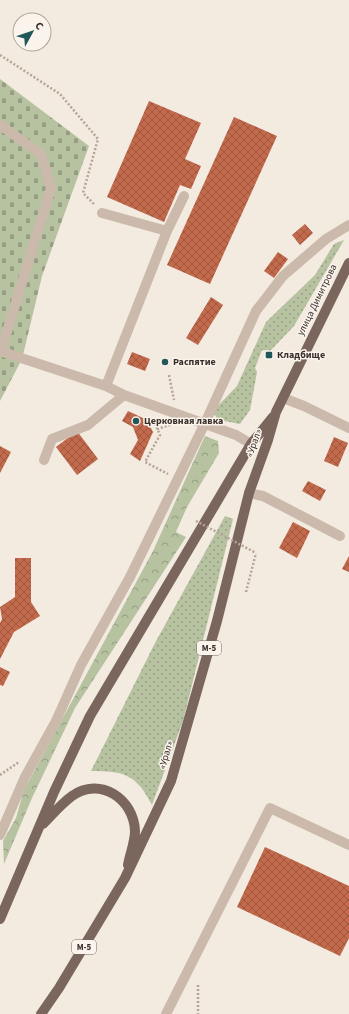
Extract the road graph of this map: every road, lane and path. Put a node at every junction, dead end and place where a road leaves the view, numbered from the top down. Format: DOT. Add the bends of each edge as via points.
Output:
graph roads {
  1 [pos="0,55"];
  2 [pos="0,125"];
  3 [pos="184,196"];
  4 [pos="102,213"];
  5 [pos="349,225"];
  6 [pos="167,231"];
  7 [pos="349,263"];
  8 [pos="0,351"];
  9 [pos="169,375"];
  10 [pos="106,386"];
  11 [pos="124,395"];
  12 [pos="282,398"];
  13 [pos="276,412"];
  14 [pos="177,413"];
  15 [pos="148,418"];
  16 [pos="205,423"];
  17 [pos="349,428"];
  18 [pos="251,444"];
  19 [pos="44,460"];
  20 [pos="162,472"];
  21 [pos="249,493"];
  22 [pos="196,521"];
  23 [pos="340,536"];
  24 [pos="246,592"];
  25 [pos="39,828"];
  26 [pos="0,835"];
  27 [pos="349,845"];
  28 [pos="125,878"];
  29 [pos="0,919"];
  30 [pos="198,985"];
  31 [pos="41,1014"];
  32 [pos="166,1014"];
  33 [pos="198,1014"];
  1 -- 4 [label="path" via="60,94 98,139 83,193"];
  2 -- 8 [label="street" via="41,154 51,188"];
  3 -- 6 [label="street"];
  4 -- 6 [label="street"];
  5 -- 16 [label="street" via="326,239 283,276 256,311"];
  6 -- 10 [label="street"];
  7 -- 12 [label="main road, улица Димитрова"];
  8 -- 10 [label="street"];
  9 -- 14 [label="path"];
  10 -- 11 [label="street"];
  11 -- 14 [label="street"];
  11 -- 19 [label="street" via="88,425 52,439"];
  12 -- 13 [label="main road, улица Димитрова"];
  12 -- 17 [label="street"];
  13 -- 18 [label="main road, «Урал» / М-5"];
  13 -- 21 [label="main road, «Урал» / М-5"];
  14 -- 16 [label="street"];
  15 -- 20 [label="path" via="154,421 160,435 145,462"];
  16 -- 18 [label="street"];
  16 -- 26 [label="street" via="130,577 81,665 56,721 25,777"];
  18 -- 25 [label="main road, «Урал» / М-5" via="90,716"];
  21 -- 23 [label="street" via="263,496"];
  21 -- 28 [label="main road, «Урал» / М-5" via="217,621 171,781"];
  22 -- 24 [label="path, bridge" via="256,553"];
  25 -- 28 [label="main road, М-5" via="73,796 93,788 111,791 124,803 132,818 135,832"];
  25 -- 29 [label="main road, «Урал» / М-5"];
  27 -- 32 [label="street" via="270,808"];
  28 -- 31 [label="main road, «Урал» / М-5"];
  30 -- 33 [label="path"];
}
